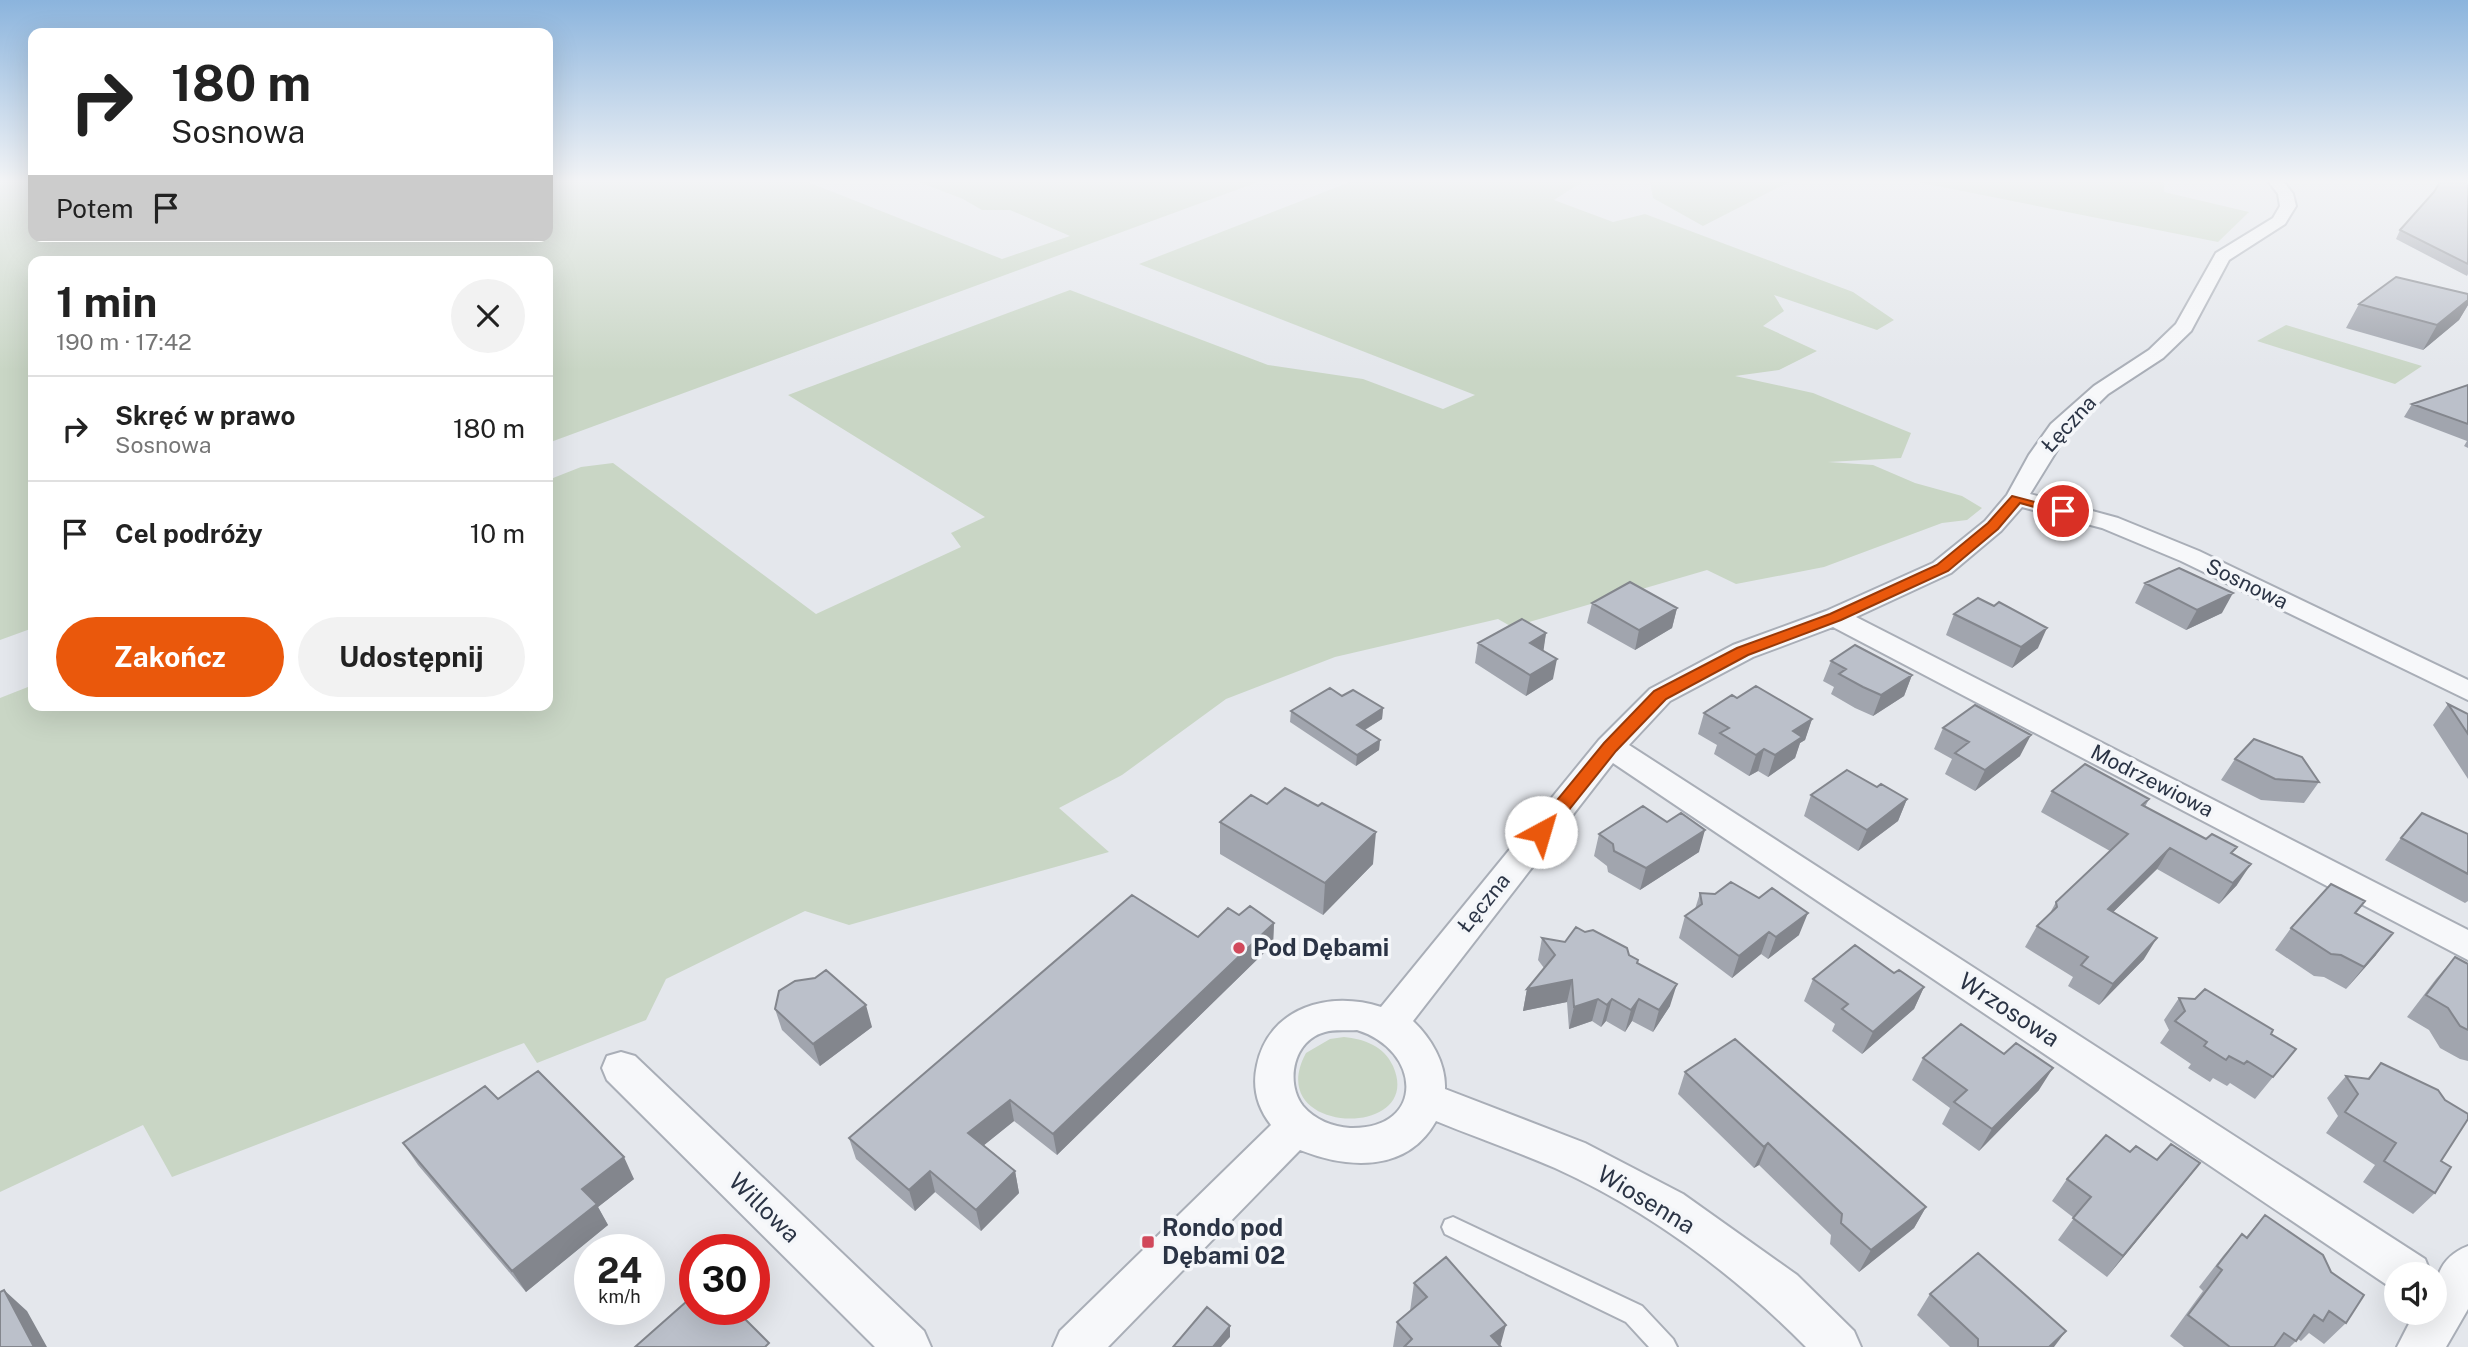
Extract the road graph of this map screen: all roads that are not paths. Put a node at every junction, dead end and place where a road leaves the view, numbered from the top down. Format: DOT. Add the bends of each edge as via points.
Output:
graph roads {
  1 [pos="2240,245"];
  2 [pos="2017,498"];
  3 [pos="1835,617"];
  4 [pos="2468,691"];
  5 [pos="1610,747"];
  6 [pos="2468,946"];
  7 [pos="1388,1025"];
  8 [pos="621,1068"];
  9 [pos="1426,1099"];
  10 [pos="1296,1127"];
  11 [pos="1453,1227"];
  12 [pos="2391,1262"];
  13 [pos="2450,1286"];
  14 [pos="908,1347"];
  15 [pos="1076,1347"];
  16 [pos="1665,1347"];
  17 [pos="1838,1347"];
  18 [pos="2420,1347"];
  1 -- 2 [label="street, Łęczna" via="2222,257 2184,327 2157,354 2101,390 2059,429"];
  2 -- 3 [label="street, Łęczna" via="1993,526 1942,568"];
  2 -- 4 [label="street, Sosnowa" via="2110,523 2190,556"];
  3 -- 5 [label="street, Łęczna" via="1743,651 1660,695"];
  3 -- 6 [label="street, Modrzewiowa"];
  5 -- 7 [label="street, Łęczna"];
  5 -- 12 [label="street, Wrzosowa"];
  7 -- 9 [label="street" via="1410,1043 1425,1068"];
  7 -- 10 [label="street" via="1357,1015 1315,1018 1284,1040 1271,1071 1276,1101"];
  8 -- 14 [label="street, Willowa"];
  9 -- 10 [label="street" via="1412,1124 1387,1141 1351,1148 1320,1141"];
  9 -- 17 [label="street, Wiosenna" via="1571,1156 1668,1208 1781,1290"];
  10 -- 15 [label="street"];
  11 -- 16 [label="lane" via="1634,1314"];
  13 -- 18 [label="street"];
}
